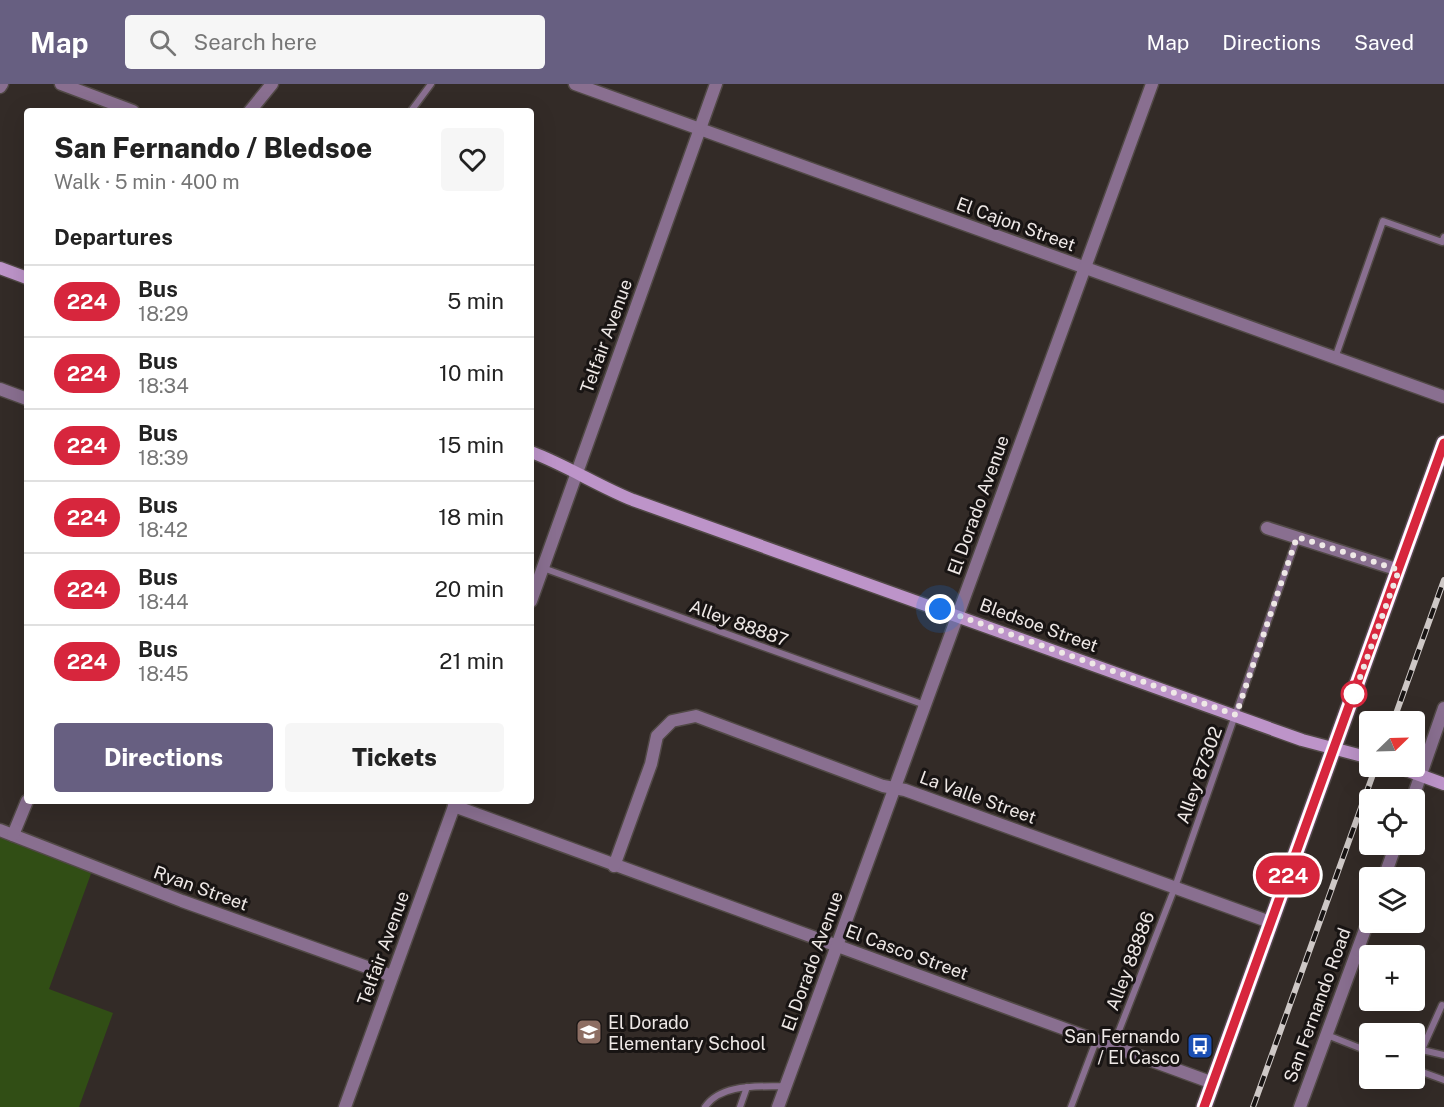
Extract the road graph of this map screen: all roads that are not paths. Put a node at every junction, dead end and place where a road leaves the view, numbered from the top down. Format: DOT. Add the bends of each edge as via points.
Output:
graph roads {
  1 [pos="60,84"];
  2 [pos="272,84"];
  3 [pos="431,84"];
  4 [pos="575,84"];
  5 [pos="716,84"];
  6 [pos="1152,84"];
  7 [pos="125,108"];
  8 [pos="252,108"];
  9 [pos="413,108"];
  10 [pos="700,129"];
  11 [pos="1444,237"];
  12 [pos="0,267"];
  13 [pos="1083,267"];
  14 [pos="24,277"];
  15 [pos="1335,359"];
  16 [pos="0,389"];
  17 [pos="1444,397"];
  18 [pos="24,398"];
  19 [pos="1444,443"];
  20 [pos="534,453"];
  21 [pos="577,472"];
  22 [pos="1268,528"];
  23 [pos="1297,537"];
  24 [pos="543,568"];
  25 [pos="1399,570"];
  26 [pos="534,593"];
  27 [pos="958,615"];
  28 [pos="925,705"];
  29 [pos="1444,708"];
  30 [pos="1236,715"];
  31 [pos="1334,749"];
  32 [pos="1359,755"];
  33 [pos="1425,763"];
  34 [pos="1425,776"];
  35 [pos="1444,784"];
  36 [pos="893,788"];
  37 [pos="26,804"];
  38 [pos="455,804"];
  39 [pos="458,804"];
  40 [pos="0,830"];
  41 [pos="13,835"];
  42 [pos="614,866"];
  43 [pos="1175,887"];
  44 [pos="1270,922"];
  45 [pos="1364,933"];
  46 [pos="837,945"];
  47 [pos="392,976"];
  48 [pos="1442,1005"];
  49 [pos="1326,1035"];
  50 [pos="1097,1040"];
  51 [pos="1425,1043"];
  52 [pos="1113,1046"];
  53 [pos="1359,1048"];
  54 [pos="1425,1051"];
  55 [pos="1444,1055"];
  56 [pos="1425,1072"];
  57 [pos="1444,1080"];
  58 [pos="1213,1083"];
  59 [pos="786,1086"];
  60 [pos="747,1087"];
  61 [pos="345,1107"];
  62 [pos="705,1107"];
  63 [pos="740,1107"];
  64 [pos="778,1107"];
  65 [pos="1071,1107"];
  66 [pos="1204,1107"];
  67 [pos="1300,1107"];
  1 -- 7 [label="street"];
  2 -- 8 [label="street"];
  3 -- 9 [label="lane"];
  4 -- 10 [label="street, El Cajon Street"];
  5 -- 10 [label="street, Telfair Avenue"];
  6 -- 13 [label="street, El Dorado Avenue"];
  10 -- 13 [label="street, El Cajon Street"];
  10 -- 21 [label="street, Telfair Avenue"];
  11 -- 15 [label="lane" via="1442,242 1383,221"];
  12 -- 14 [label="street"];
  13 -- 15 [label="street, El Cajon Street"];
  13 -- 27 [label="street, El Dorado Avenue"];
  15 -- 17 [label="street, El Cajon Street"];
  16 -- 18 [label="street"];
  19 -- 25 [label="main road"];
  20 -- 21 [label="street, Bledsoe Street"];
  21 -- 24 [label="street, Telfair Avenue"];
  21 -- 27 [label="street, Bledsoe Street" via="633,500"];
  22 -- 23 [label="street"];
  23 -- 25 [label="street"];
  23 -- 30 [label="lane, Alley 87302"];
  24 -- 26 [label="street, Telfair Avenue"];
  24 -- 28 [label="lane, Alley 88887"];
  25 -- 31 [label="main road"];
  27 -- 28 [label="street, El Dorado Avenue"];
  27 -- 30 [label="street, Bledsoe Street"];
  28 -- 36 [label="street, El Dorado Avenue"];
  29 -- 33 [label="street"];
  30 -- 31 [label="street, Bledsoe Street"];
  30 -- 43 [label="lane, Alley 87302"];
  31 -- 32 [label="street, Bledsoe Street"];
  31 -- 44 [label="main road"];
  34 -- 35 [label="street"];
  36 -- 42 [label="street, La Valle Street" via="696,716 672,721 657,736 651,764"];
  36 -- 43 [label="street, La Valle Street"];
  36 -- 46 [label="street, El Dorado Avenue"];
  37 -- 41 [label="street"];
  38 -- 47 [label="street, Telfair Avenue"];
  39 -- 42 [label="street, El Casco Street"];
  40 -- 41 [label="street, Ryan Street"];
  41 -- 47 [label="street, Ryan Street"];
  42 -- 46 [label="street, El Casco Street"];
  43 -- 44 [label="street, La Valle Street"];
  43 -- 52 [label="lane, Alley 88886"];
  44 -- 58 [label="main road"];
  45 -- 49 [label="street, San Fernando Road"];
  46 -- 50 [label="street, El Casco Street"];
  46 -- 59 [label="street, El Dorado Avenue"];
  47 -- 61 [label="street, Telfair Avenue"];
  48 -- 51 [label="lane"];
  49 -- 53 [label="lane"];
  49 -- 67 [label="street, San Fernando Road"];
  50 -- 52 [label="street, El Casco Street"];
  50 -- 65 [label="lane"];
  52 -- 58 [label="street, El Casco Street"];
  54 -- 55 [label="lane"];
  56 -- 57 [label="lane"];
  58 -- 66 [label="main road"];
  59 -- 60 [label="lane"];
  59 -- 64 [label="street, El Dorado Avenue"];
  60 -- 62 [label="lane" via="726,1091"];
  60 -- 63 [label="lane"];
}
